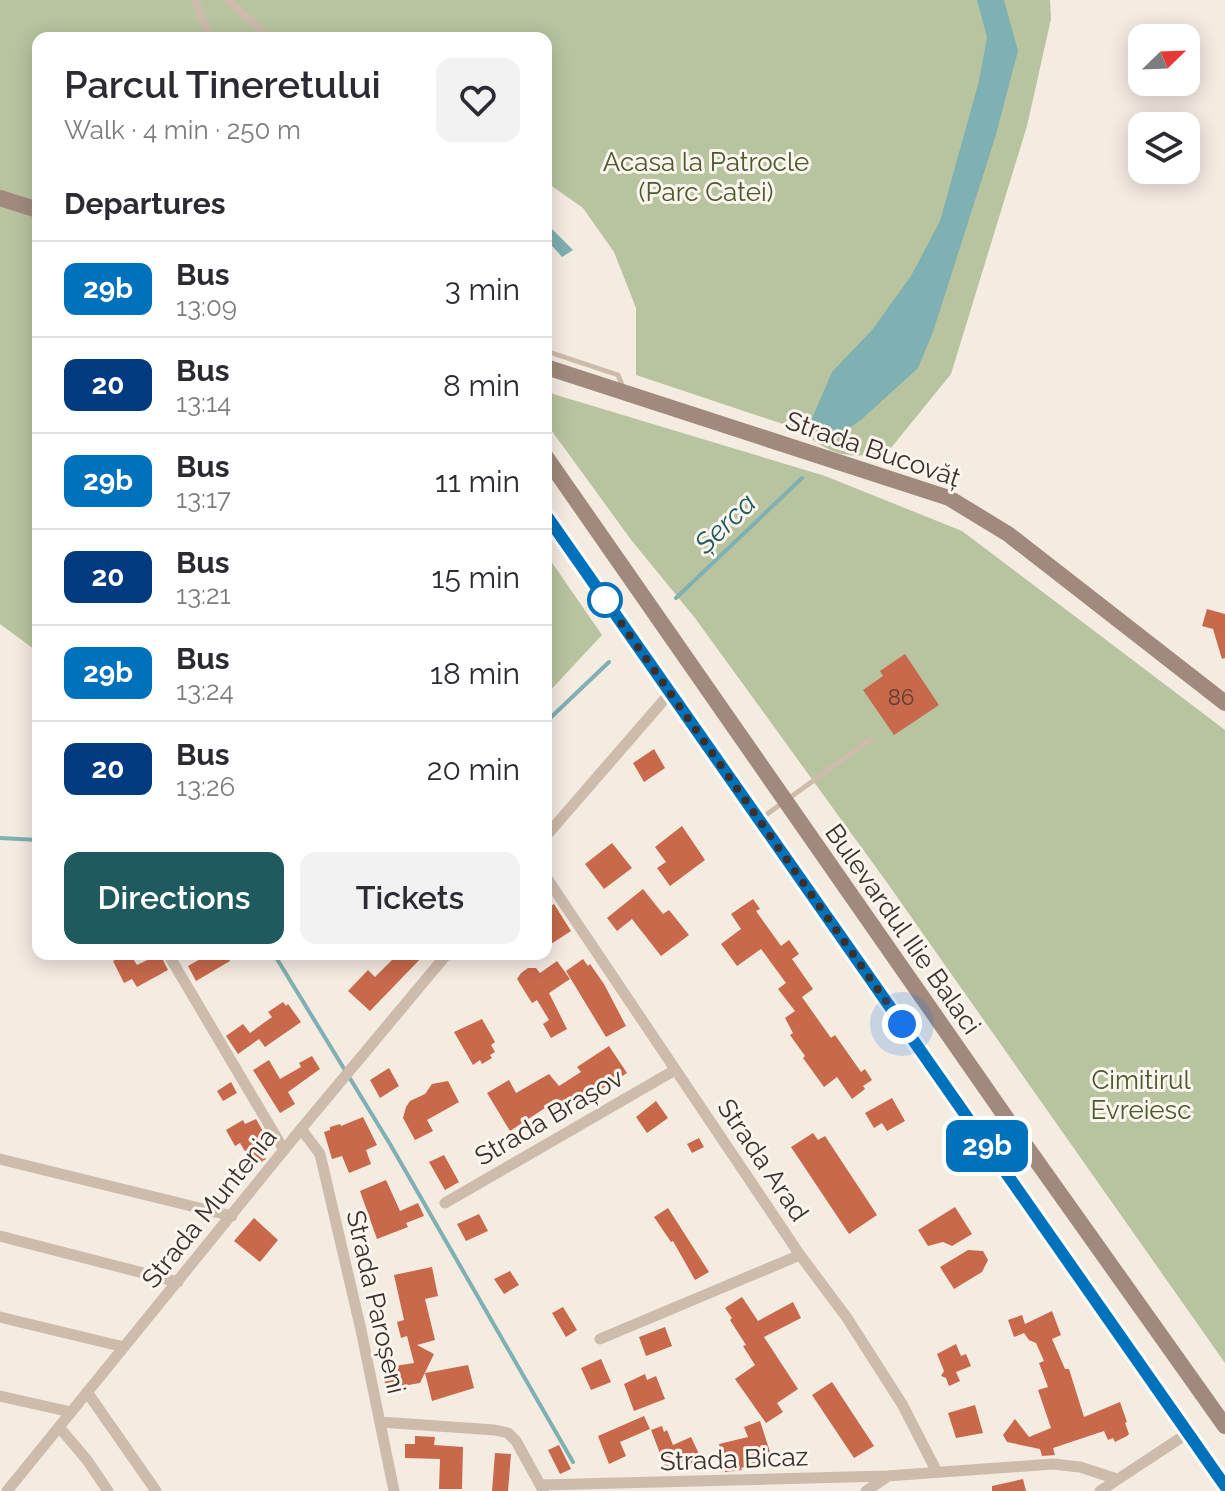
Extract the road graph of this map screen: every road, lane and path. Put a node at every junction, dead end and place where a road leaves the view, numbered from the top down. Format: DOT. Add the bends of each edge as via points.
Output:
graph roads {
  1 [pos="195,0"];
  2 [pos="228,0"];
  3 [pos="208,32"];
  4 [pos="261,32"];
  5 [pos="0,198"];
  6 [pos="32,208"];
  7 [pos="552,353"];
  8 [pos="552,369"];
  9 [pos="625,391"];
  10 [pos="552,466"];
  11 [pos="552,524"];
  12 [pos="670,693"];
  13 [pos="1225,703"];
  14 [pos="871,739"];
  15 [pos="785,802"];
  16 [pos="759,820"];
  17 [pos="552,829"];
  18 [pos="552,886"];
  19 [pos="172,960"];
  20 [pos="442,960"];
  21 [pos="675,1070"];
  22 [pos="301,1129"];
  23 [pos="284,1150"];
  24 [pos="0,1159"];
  25 [pos="445,1203"];
  26 [pos="232,1216"];
  27 [pos="0,1236"];
  28 [pos="800,1255"];
  29 [pos="178,1282"];
  30 [pos="0,1317"];
  31 [pos="600,1339"];
  32 [pos="124,1347"];
  33 [pos="87,1392"];
  34 [pos="0,1396"];
  35 [pos="71,1412"];
  36 [pos="380,1422"];
  37 [pos="1225,1426"];
  38 [pos="59,1427"];
  39 [pos="1188,1433"];
  40 [pos="937,1472"];
  41 [pos="887,1476"];
  42 [pos="1117,1479"];
  43 [pos="1225,1486"];
  44 [pos="698,1487"];
  45 [pos="542,1488"];
  46 [pos="7,1491"];
  47 [pos="108,1491"];
  48 [pos="156,1491"];
  49 [pos="394,1491"];
  50 [pos="866,1491"];
  51 [pos="1100,1491"];
  1 -- 3 [label="street"];
  2 -- 4 [label="street"];
  5 -- 6 [label="main road"];
  7 -- 9 [label="lane" via="618,375"];
  8 -- 9 [label="main road, Strada Bucovăț"];
  9 -- 13 [label="main road, Strada Bucovăț" via="949,498 1008,534"];
  10 -- 15 [label="main road, Bulevardul Ilie Balaci"];
  11 -- 12 [label="main road"];
  12 -- 16 [label="main road"];
  12 -- 17 [label="street"];
  14 -- 15 [label="lane"];
  15 -- 16 [label="lane"];
  15 -- 37 [label="main road, Bulevardul Ilie Balaci"];
  16 -- 39 [label="main road"];
  18 -- 21 [label="street, Strada Arad"];
  19 -- 23 [label="street"];
  20 -- 22 [label="street, Strada Muntenia"];
  21 -- 25 [label="street, Strada Brașov"];
  21 -- 28 [label="street, Strada Arad"];
  22 -- 23 [label="street, Strada Muntenia"];
  22 -- 36 [label="street, Strada Paroșeni" via="320,1154"];
  23 -- 26 [label="street, Strada Muntenia"];
  24 -- 26 [label="street"];
  26 -- 29 [label="street, Strada Muntenia"];
  27 -- 29 [label="street"];
  28 -- 31 [label="street"];
  28 -- 40 [label="street, Strada Arad" via="902,1404"];
  29 -- 32 [label="street, Strada Muntenia"];
  30 -- 32 [label="street"];
  32 -- 33 [label="street, Strada Muntenia"];
  33 -- 35 [label="street, Strada Muntenia"];
  33 -- 48 [label="street"];
  34 -- 35 [label="street"];
  35 -- 38 [label="street, Strada Muntenia"];
  36 -- 45 [label="street, Strada Bicaz" via="508,1433"];
  36 -- 49 [label="street, Strada Paroșeni"];
  38 -- 46 [label="street, Strada Muntenia"];
  38 -- 47 [label="street"];
  39 -- 42 [label="street"];
  39 -- 43 [label="main road"];
  40 -- 41 [label="street, Strada Bicaz"];
  40 -- 42 [label="street, Strada Bicaz" via="1053,1464"];
  41 -- 44 [label="street, Strada Bicaz"];
  41 -- 50 [label="street"];
  42 -- 51 [label="street"];
  44 -- 45 [label="street, Strada Bicaz"];
}
